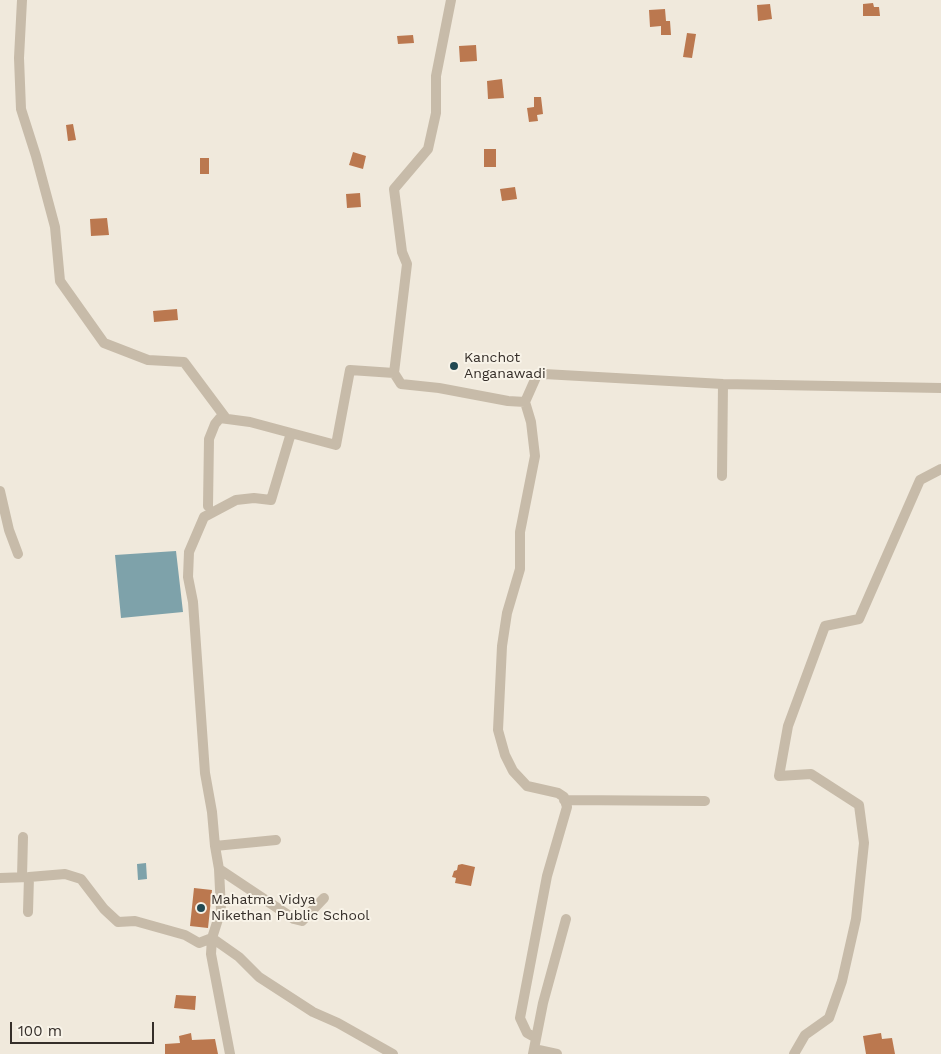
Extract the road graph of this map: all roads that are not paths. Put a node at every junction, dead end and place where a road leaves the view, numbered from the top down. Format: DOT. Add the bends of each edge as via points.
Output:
graph roads {
  1 [pos="22,0"];
  2 [pos="451,0"];
  3 [pos="394,374"];
  4 [pos="723,384"];
  5 [pos="941,388"];
  6 [pos="525,402"];
  7 [pos="225,418"];
  8 [pos="291,433"];
  9 [pos="941,469"];
  10 [pos="722,476"];
  11 [pos="0,491"];
  12 [pos="208,506"];
  13 [pos="18,554"];
  14 [pos="564,800"];
  15 [pos="705,800"];
  16 [pos="23,836"];
  17 [pos="276,840"];
  18 [pos="215,846"];
  19 [pos="219,869"];
  20 [pos="26,877"];
  21 [pos="0,878"];
  22 [pos="324,898"];
  23 [pos="28,912"];
  24 [pos="566,919"];
  25 [pos="212,938"];
  26 [pos="536,1038"];
  27 [pos="533,1052"];
  28 [pos="230,1054"];
  29 [pos="393,1054"];
  30 [pos="557,1054"];
  31 [pos="794,1054"];
  1 -- 7 [label="street" via="21,109 55,227 60,280 104,343 148,360 184,362"];
  2 -- 3 [label="street" via="436,76 436,113 428,149 394,189 402,252 407,264"];
  3 -- 6 [label="street" via="401,384"];
  3 -- 8 [label="street" via="350,370 336,445"];
  4 -- 5 [label="street"];
  4 -- 6 [label="street" via="544,374 537,375"];
  4 -- 10 [label="street"];
  6 -- 14 [label="street" via="531,422 534,456 520,532 520,569 507,613 502,646 498,730 504,755 527,786 558,793"];
  7 -- 8 [label="street"];
  7 -- 12 [label="street" via="220,418 215,424 209,439"];
  8 -- 18 [label="street" via="271,500 236,500 204,517 189,552 188,578 205,773"];
  9 -- 31 [label="street" via="920,480 859,619 825,626 788,726 779,776 811,774 860,804 864,843 856,919 842,981 829,1018 805,1035"];
  11 -- 13 [label="street"];
  14 -- 15 [label="street"];
  14 -- 26 [label="street" via="567,807 547,876 520,1018 527,1033"];
  16 -- 20 [label="street"];
  17 -- 18 [label="street"];
  18 -- 19 [label="street"];
  19 -- 22 [label="street" via="294,919 302,921"];
  19 -- 25 [label="street" via="221,910"];
  20 -- 21 [label="street"];
  20 -- 23 [label="street"];
  20 -- 25 [label="street" via="65,874 81,878 118,922 135,920 185,935 199,943"];
  24 -- 26 [label="street"];
  25 -- 28 [label="street" via="211,954"];
  25 -- 29 [label="street" via="239,957 259,977 312,1012"];
  26 -- 27 [label="street"];
  27 -- 30 [label="street"];
}
